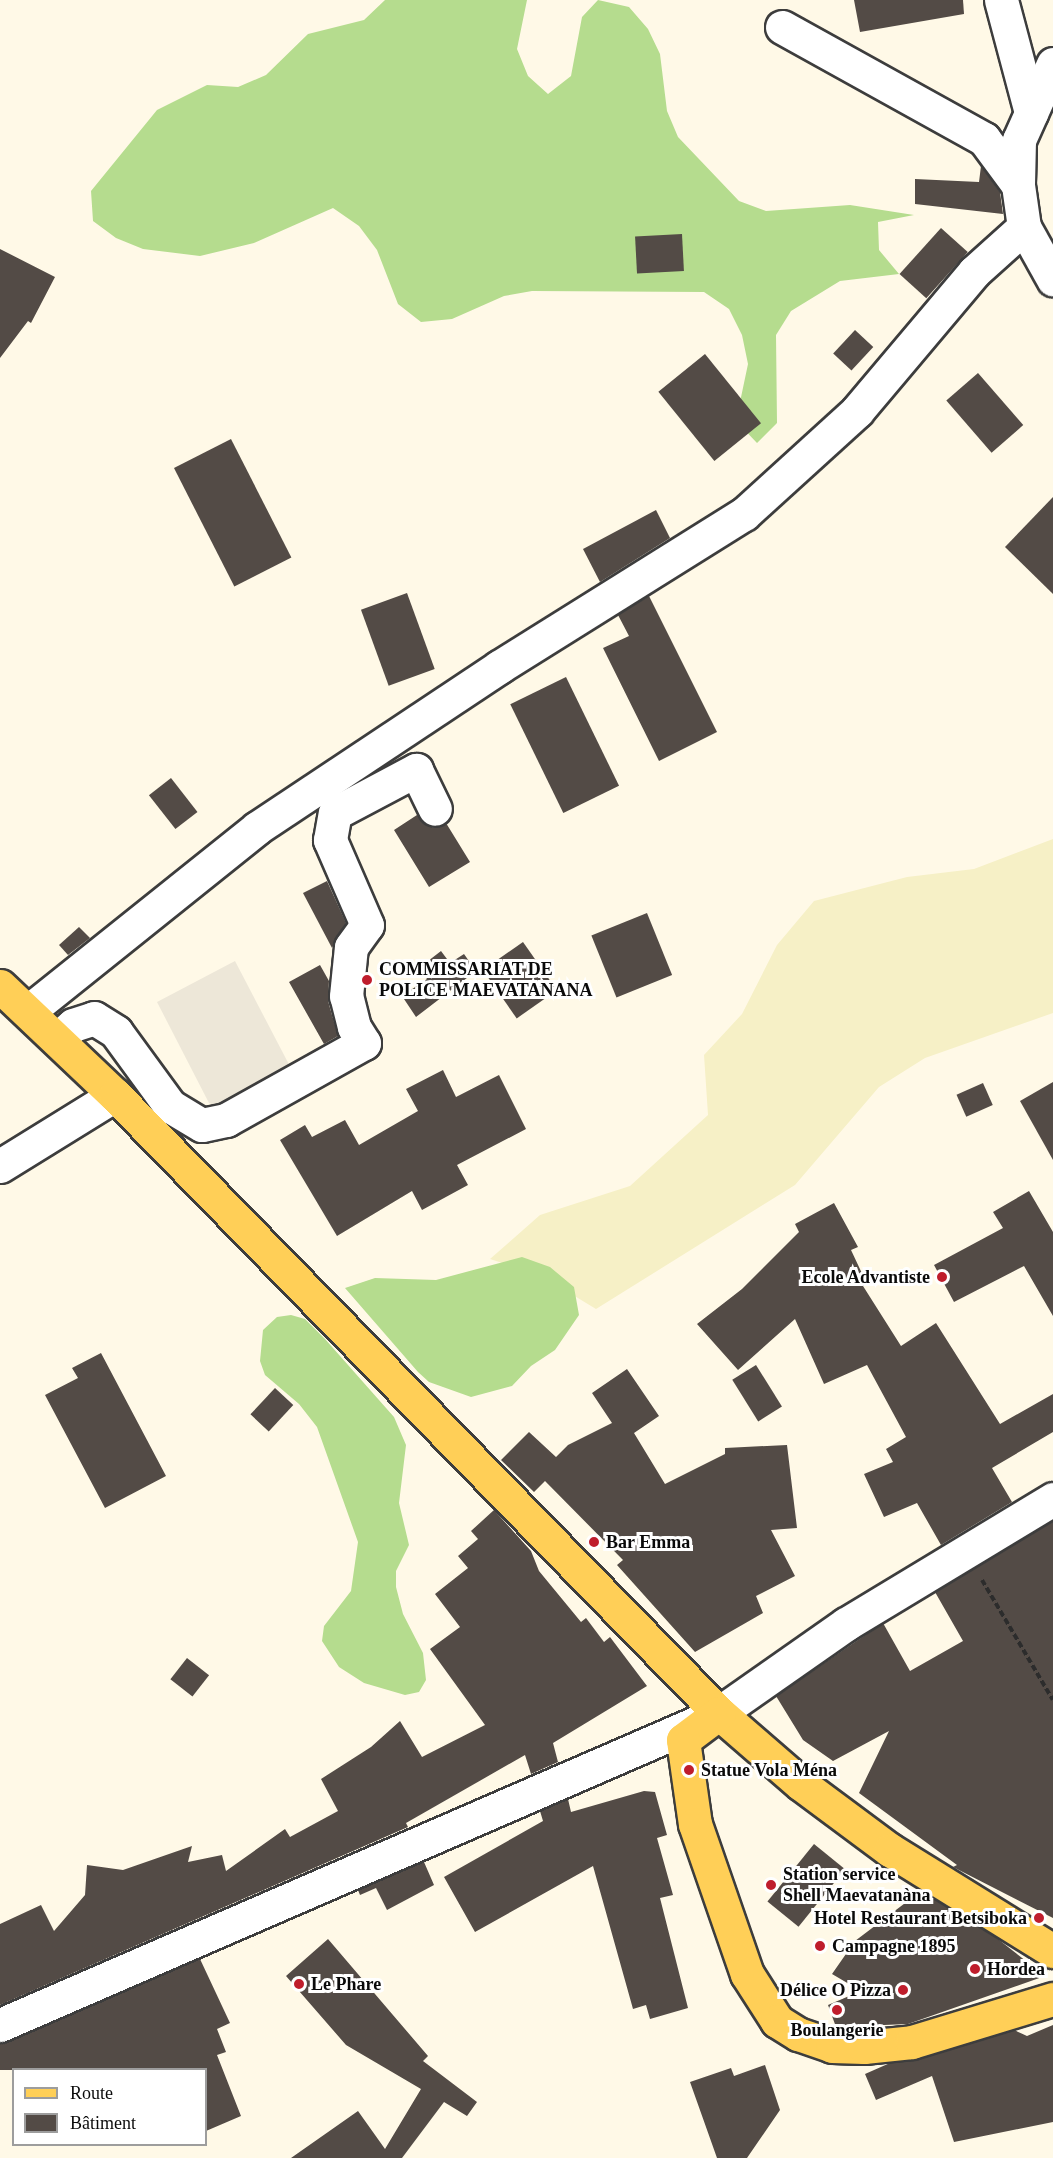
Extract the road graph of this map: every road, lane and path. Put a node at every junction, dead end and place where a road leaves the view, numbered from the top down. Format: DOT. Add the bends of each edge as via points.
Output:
graph roads {
  1 [pos="1001,0"];
  2 [pos="782,27"];
  3 [pos="1053,64"];
  4 [pos="1031,113"];
  5 [pos="1018,185"];
  6 [pos="1024,227"];
  7 [pos="1053,279"];
  8 [pos="435,809"];
  9 [pos="0,986"];
  10 [pos="30,1010"];
  11 [pos="57,1039"];
  12 [pos="116,1095"];
  13 [pos="0,1166"];
  14 [pos="1053,1499"];
  15 [pos="991,1574"];
  16 [pos="1053,1700"];
  17 [pos="719,1713"];
  18 [pos="1053,1951"];
  19 [pos="1053,1999"];
  20 [pos="0,2025"];
  1 -- 4 [label="street"];
  2 -- 5 [label="street" via="984,139"];
  3 -- 4 [label="street"];
  4 -- 5 [label="street" via="1019,140"];
  5 -- 6 [label="street"];
  6 -- 7 [label="street"];
  6 -- 10 [label="street" via="974,272 857,411 744,514 490,673 257,828"];
  8 -- 11 [label="street" via="416,770 335,813 330,840 367,925 351,947 346,996 354,1027 364,1042 225,1120 202,1125 170,1106 116,1032 94,1018 73,1025"];
  9 -- 10 [label="main road"];
  10 -- 11 [label="main road"];
  11 -- 12 [label="main road"];
  12 -- 13 [label="street"];
  12 -- 17 [label="main road"];
  14 -- 17 [label="street" via="846,1624"];
  15 -- 16 [label="path" via="981,1580"];
  17 -- 18 [label="main road" via="801,1784 890,1850"];
  17 -- 19 [label="main road" via="683,1740 695,1824 747,1974 777,2021 798,2034 832,2046 864,2047 912,2042"];
  17 -- 20 [label="street"];
}
